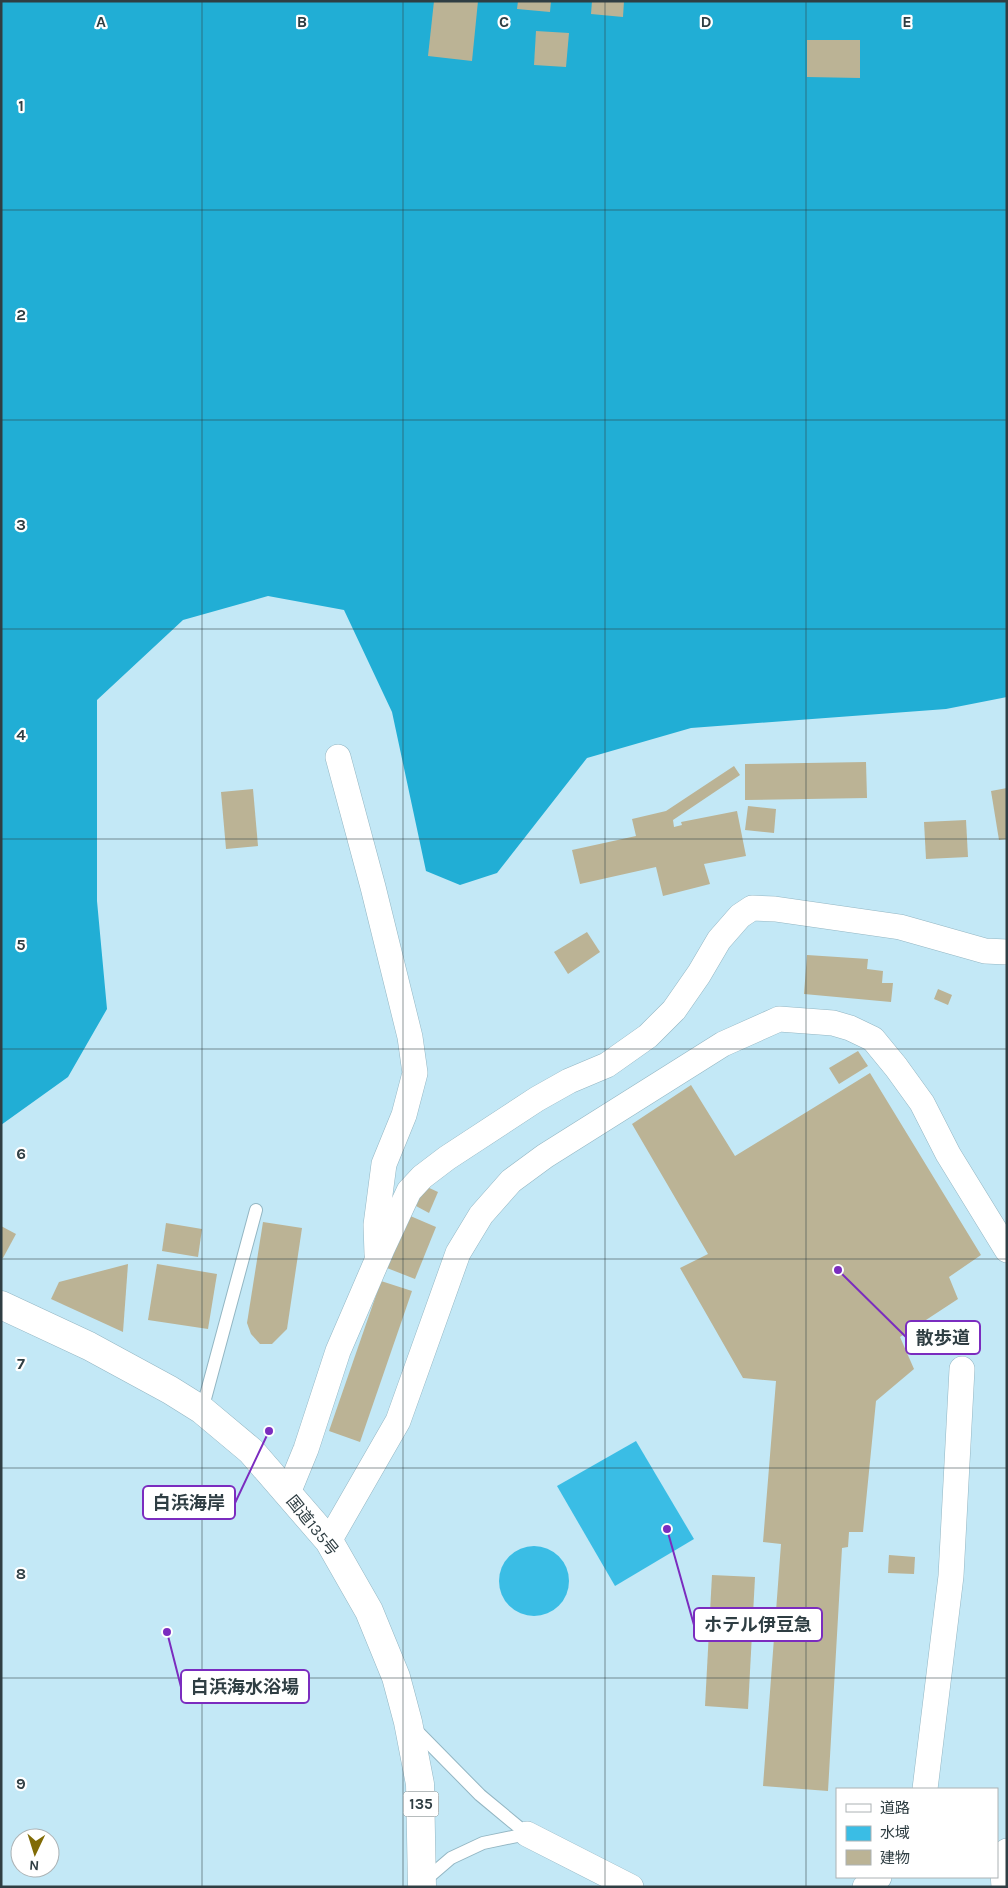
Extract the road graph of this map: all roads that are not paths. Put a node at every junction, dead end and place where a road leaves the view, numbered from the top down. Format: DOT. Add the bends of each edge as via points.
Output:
graph roads {
  1 [pos="338,757"];
  2 [pos="1007,952"];
  3 [pos="256,1210"];
  4 [pos="1007,1250"];
  5 [pos="377,1260"];
  6 [pos="1,1305"];
  7 [pos="962,1369"];
  8 [pos="202,1410"];
  9 [pos="288,1493"];
  10 [pos="330,1541"];
  11 [pos="408,1722"];
  12 [pos="924,1788"];
  13 [pos="527,1834"];
  14 [pos="1007,1851"];
  15 [pos="878,1878"];
  16 [pos="422,1885"];
  17 [pos="630,1887"];
  18 [pos="865,1887"];
  19 [pos="1004,1887"];
  1 -- 5 [label="street" via="408,1028 415,1074 404,1115 384,1164 376,1225"];
  2 -- 5 [label="street" via="986,951 900,927 752,908 740,916 719,940 674,1010 648,1036 607,1065 537,1099 422,1177 409,1191"];
  3 -- 8 [label="lane"];
  4 -- 10 [label="street" via="948,1154 922,1103 873,1039 833,1022 779,1019 723,1044 545,1156 511,1181 481,1215 458,1253 398,1421"];
  5 -- 9 [label="street" via="338,1351"];
  6 -- 8 [label="highway, 国道135号 / 135" via="89,1346"];
  7 -- 12 [label="street" via="951,1576"];
  8 -- 9 [label="highway, 国道135号 / 135" via="251,1451"];
  9 -- 10 [label="highway, 国道135号 / 135"];
  10 -- 11 [label="highway, 国道135号 / 135" via="369,1611 396,1677"];
  11 -- 13 [label="lane" via="480,1795"];
  11 -- 16 [label="highway, 国道135号 / 135" via="420,1784"];
  13 -- 16 [label="lane" via="483,1843 451,1858"];
  13 -- 17 [label="street"];
  14 -- 19 [label="street"];
  15 -- 18 [label="street"];
}
